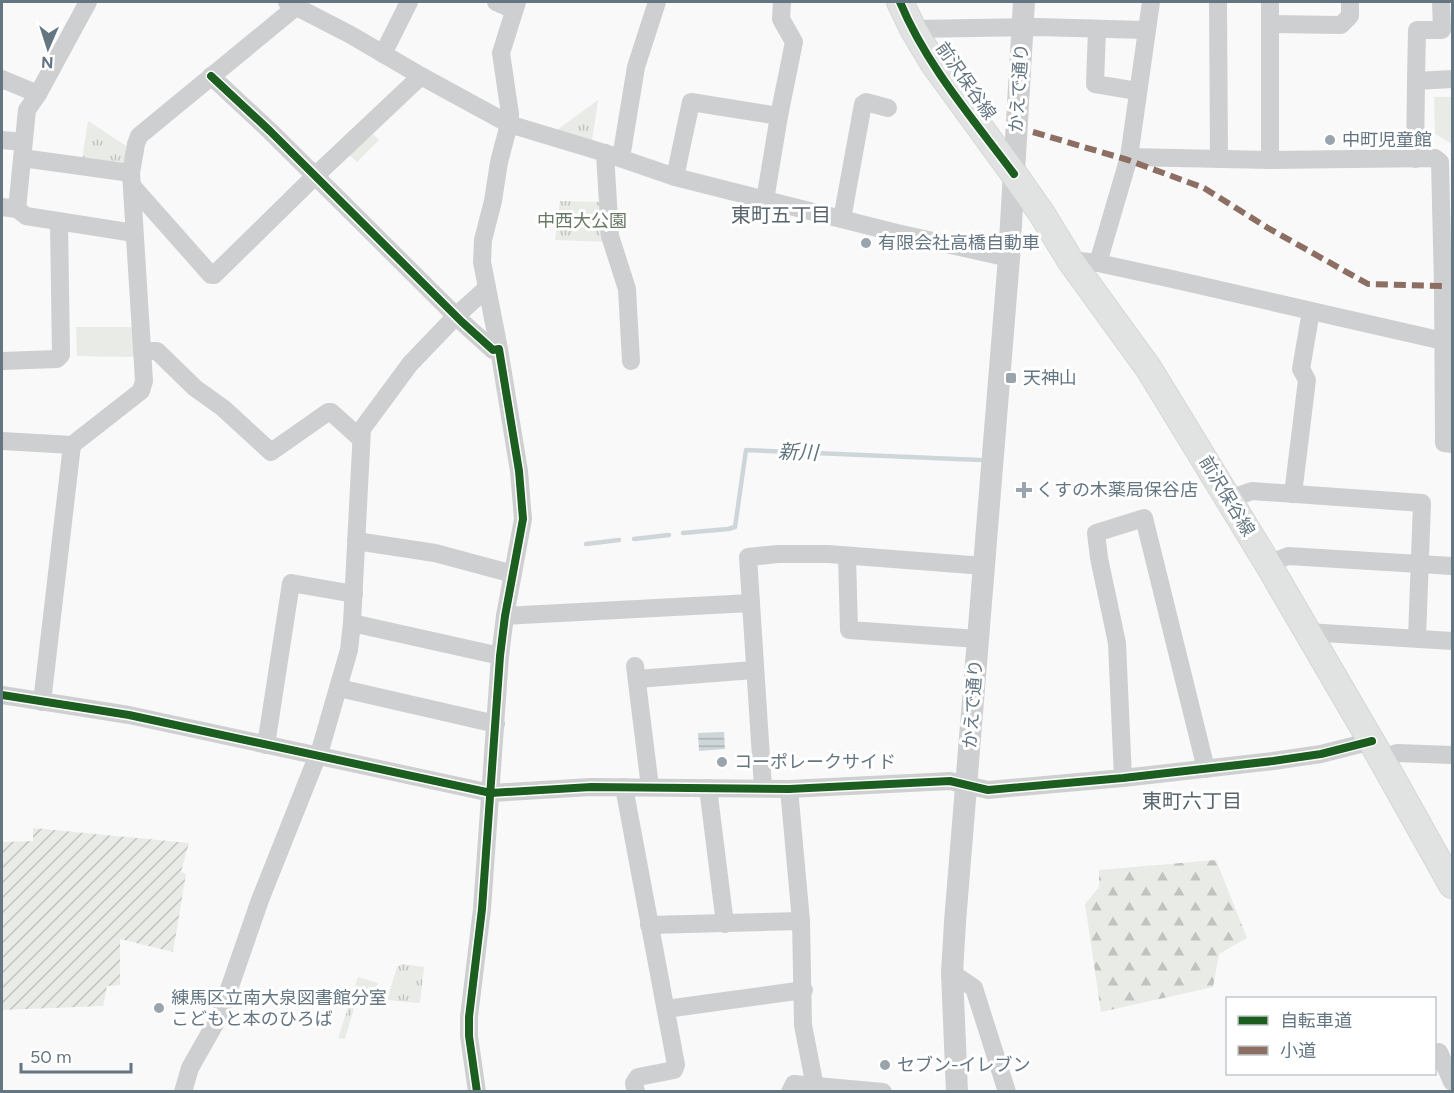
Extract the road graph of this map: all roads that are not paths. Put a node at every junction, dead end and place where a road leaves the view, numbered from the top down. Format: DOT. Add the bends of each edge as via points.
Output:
graph roads {
  1 [pos="88,2"];
  2 [pos="409,2"];
  3 [pos="496,2"];
  4 [pos="657,2"];
  5 [pos="782,2"];
  6 [pos="900,2"];
  7 [pos="1024,2"];
  8 [pos="1151,2"];
  9 [pos="1218,2"];
  10 [pos="1270,2"];
  11 [pos="1350,2"];
  12 [pos="1441,2"];
  13 [pos="292,4"];
  14 [pos="515,6"];
  15 [pos="1270,24"];
  16 [pos="1023,26"];
  17 [pos="913,29"];
  18 [pos="1097,29"];
  19 [pos="1145,30"];
  20 [pos="383,54"];
  21 [pos="211,76"];
  22 [pos="421,76"];
  23 [pos="2,79"];
  24 [pos="1452,80"];
  25 [pos="1416,81"];
  26 [pos="1137,91"];
  27 [pos="38,94"];
  28 [pos="888,108"];
  29 [pos="779,116"];
  30 [pos="509,124"];
  31 [pos="2,140"];
  32 [pos="23,150"];
  33 [pos="613,155"];
  34 [pos="1129,157"];
  35 [pos="1220,159"];
  36 [pos="1415,159"];
  37 [pos="1270,160"];
  38 [pos="1014,174"];
  39 [pos="315,176"];
  40 [pos="675,177"];
  41 [pos="132,180"];
  42 [pos="765,200"];
  43 [pos="9,208"];
  44 [pos="842,219"];
  45 [pos="59,222"];
  46 [pos="134,233"];
  47 [pos="1009,258"];
  48 [pos="1070,260"];
  49 [pos="1098,263"];
  50 [pos="487,288"];
  51 [pos="1311,311"];
  52 [pos="456,316"];
  53 [pos="1448,342"];
  54 [pos="499,349"];
  55 [pos="142,351"];
  56 [pos="2,361"];
  57 [pos="631,361"];
  58 [pos="361,439"];
  59 [pos="2,441"];
  60 [pos="1452,444"];
  61 [pos="72,445"];
  62 [pos="1293,494"];
  63 [pos="1229,499"];
  64 [pos="356,541"];
  65 [pos="847,556"];
  66 [pos="1420,563"];
  67 [pos="1268,564"];
  68 [pos="984,566"];
  69 [pos="1452,566"];
  70 [pos="513,574"];
  71 [pos="354,594"];
  72 [pos="751,603"];
  73 [pos="505,616"];
  74 [pos="352,623"];
  75 [pos="1307,632"];
  76 [pos="1417,638"];
  77 [pos="978,639"];
  78 [pos="1452,640"];
  79 [pos="500,656"];
  80 [pos="754,670"];
  81 [pos="339,688"];
  82 [pos="2,695"];
  83 [pos="42,702"];
  84 [pos="496,724"];
  85 [pos="266,745"];
  86 [pos="1377,750"];
  87 [pos="1452,755"];
  88 [pos="317,756"];
  89 [pos="1206,769"];
  90 [pos="1124,778"];
  91 [pos="967,784"];
  92 [pos="624,787"];
  93 [pos="651,787"];
  94 [pos="708,788"];
  95 [pos="763,788"];
  96 [pos="789,789"];
  97 [pos="491,793"];
  98 [pos="1452,885"];
  99 [pos="801,921"];
  100 [pos="725,924"];
  101 [pos="650,925"];
  102 [pos="952,973"];
  103 [pos="804,990"];
  104 [pos="666,1010"];
  105 [pos="1439,1052"];
  106 [pos="1452,1079"];
  107 [pos="815,1087"];
  108 [pos="1006,1091"];
  109 [pos="183,1092"];
  110 [pos="477,1092"];
  111 [pos="636,1092"];
  112 [pos="790,1092"];
  113 [pos="883,1092"];
  114 [pos="957,1092"];
  1 -- 27 [label="street"];
  2 -- 20 [label="street"];
  3 -- 14 [label="street"];
  4 -- 33 [label="street"];
  5 -- 29 [label="street" via="781,19 794,42"];
  6 -- 17 [label="main road, 前沢保谷線"];
  7 -- 16 [label="street, かえで通り"];
  8 -- 19 [label="street"];
  9 -- 35 [label="street"];
  10 -- 15 [label="street"];
  11 -- 15 [label="street" via="1350,16 1341,25"];
  12 -- 25 [label="street" via="1442,30 1417,30"];
  13 -- 20 [label="street"];
  13 -- 21 [label="street"];
  14 -- 30 [label="street" via="501,53"];
  15 -- 37 [label="street"];
  16 -- 17 [label="street"];
  16 -- 18 [label="street"];
  16 -- 38 [label="street, かえで通り"];
  17 -- 38 [label="main road, 前沢保谷線"];
  18 -- 19 [label="street"];
  18 -- 26 [label="street" via="1095,84"];
  19 -- 26 [label="street"];
  20 -- 22 [label="street"];
  21 -- 39 [label="street"];
  21 -- 41 [label="street" via="139,136"];
  22 -- 30 [label="street"];
  22 -- 39 [label="street"];
  23 -- 27 [label="street"];
  24 -- 25 [label="street"];
  25 -- 36 [label="street"];
  26 -- 34 [label="street"];
  27 -- 32 [label="street" via="27,111"];
  28 -- 44 [label="street" via="863,104"];
  29 -- 40 [label="street" via="691,102"];
  29 -- 42 [label="street"];
  30 -- 33 [label="street"];
  30 -- 50 [label="street" via="483,240"];
  31 -- 32 [label="street"];
  32 -- 41 [label="street"];
  32 -- 43 [label="street"];
  33 -- 40 [label="street"];
  33 -- 57 [label="street" via="610,236 627,289"];
  34 -- 35 [label="street"];
  34 -- 49 [label="street"];
  35 -- 37 [label="street"];
  36 -- 37 [label="street"];
  36 -- 53 [label="street" via="1435,158 1440,162"];
  38 -- 47 [label="street, かえで通り"];
  38 -- 48 [label="main road, 前沢保谷線"];
  39 -- 41 [label="street" via="213,276"];
  39 -- 52 [label="street"];
  40 -- 42 [label="street"];
  41 -- 46 [label="street"];
  42 -- 44 [label="street"];
  43 -- 45 [label="street" via="26,216"];
  44 -- 47 [label="street"];
  45 -- 46 [label="street"];
  45 -- 56 [label="street" via="61,355 57,359"];
  46 -- 55 [label="street"];
  47 -- 68 [label="street, かえで通り"];
  48 -- 49 [label="street"];
  48 -- 63 [label="main road, 前沢保谷線" via="1149,369"];
  49 -- 51 [label="street"];
  50 -- 52 [label="street"];
  50 -- 54 [label="street"];
  51 -- 53 [label="street"];
  51 -- 62 [label="street" via="1301,369 1307,380"];
  52 -- 54 [label="street" via="488,346"];
  52 -- 58 [label="street" via="410,364 376,408 362,429"];
  53 -- 60 [label="street" via="1444,443"];
  54 -- 70 [label="street" via="523,519"];
  55 -- 58 [label="street" via="157,351 271,453 328,412"];
  55 -- 61 [label="street" via="141,391"];
  58 -- 64 [label="street"];
  59 -- 61 [label="street"];
  61 -- 83 [label="street"];
  62 -- 63 [label="street" via="1252,491"];
  62 -- 66 [label="street" via="1422,503"];
  63 -- 67 [label="main road, 前沢保谷線"];
  64 -- 70 [label="street" via="435,553"];
  64 -- 71 [label="street"];
  65 -- 68 [label="street"];
  65 -- 72 [label="street" via="748,557"];
  65 -- 77 [label="street" via="849,630"];
  66 -- 67 [label="street" via="1288,556"];
  66 -- 69 [label="street"];
  66 -- 76 [label="street"];
  67 -- 75 [label="main road, 前沢保谷線"];
  68 -- 77 [label="street, かえで通り"];
  70 -- 73 [label="street"];
  71 -- 74 [label="street"];
  71 -- 85 [label="street" via="291,583"];
  72 -- 73 [label="street"];
  72 -- 80 [label="street"];
  73 -- 79 [label="street"];
  74 -- 79 [label="street"];
  74 -- 81 [label="street"];
  75 -- 76 [label="street"];
  75 -- 86 [label="main road, 前沢保谷線"];
  76 -- 78 [label="street"];
  77 -- 91 [label="street, かえで通り"];
  79 -- 84 [label="street"];
  80 -- 93 [label="street" via="636,672"];
  80 -- 95 [label="street"];
  81 -- 84 [label="street"];
  81 -- 88 [label="street"];
  82 -- 83 [label="street"];
  83 -- 85 [label="street" via="129,715"];
  84 -- 97 [label="street"];
  85 -- 88 [label="street"];
  86 -- 87 [label="street"];
  86 -- 89 [label="street"];
  86 -- 98 [label="main road, 前沢保谷線"];
  88 -- 97 [label="street"];
  88 -- 109 [label="street" via="220,1015 190,1068"];
  89 -- 90 [label="street"];
  89 -- 90 [label="street" via="1144,518 1096,533 1117,643"];
  90 -- 91 [label="street" via="988,790"];
  91 -- 96 [label="street" via="950,781"];
  91 -- 102 [label="street, かえで通り"];
  92 -- 93 [label="street"];
  92 -- 97 [label="street"];
  92 -- 101 [label="street"];
  93 -- 94 [label="street"];
  94 -- 95 [label="street"];
  94 -- 100 [label="street"];
  95 -- 96 [label="street"];
  96 -- 99 [label="street"];
  97 -- 110 [label="street" via="469,1017"];
  99 -- 100 [label="street"];
  99 -- 103 [label="street"];
  100 -- 101 [label="street"];
  101 -- 104 [label="street"];
  102 -- 108 [label="street" via="974,988"];
  102 -- 114 [label="street, かえで通り"];
  103 -- 104 [label="street"];
  103 -- 107 [label="street" via="803,1025"];
  104 -- 111 [label="street" via="676,1068 638,1077 634,1083"];
  105 -- 106 [label="street"];
  107 -- 112 [label="street" via="794,1084"];
  107 -- 113 [label="street"];
}
